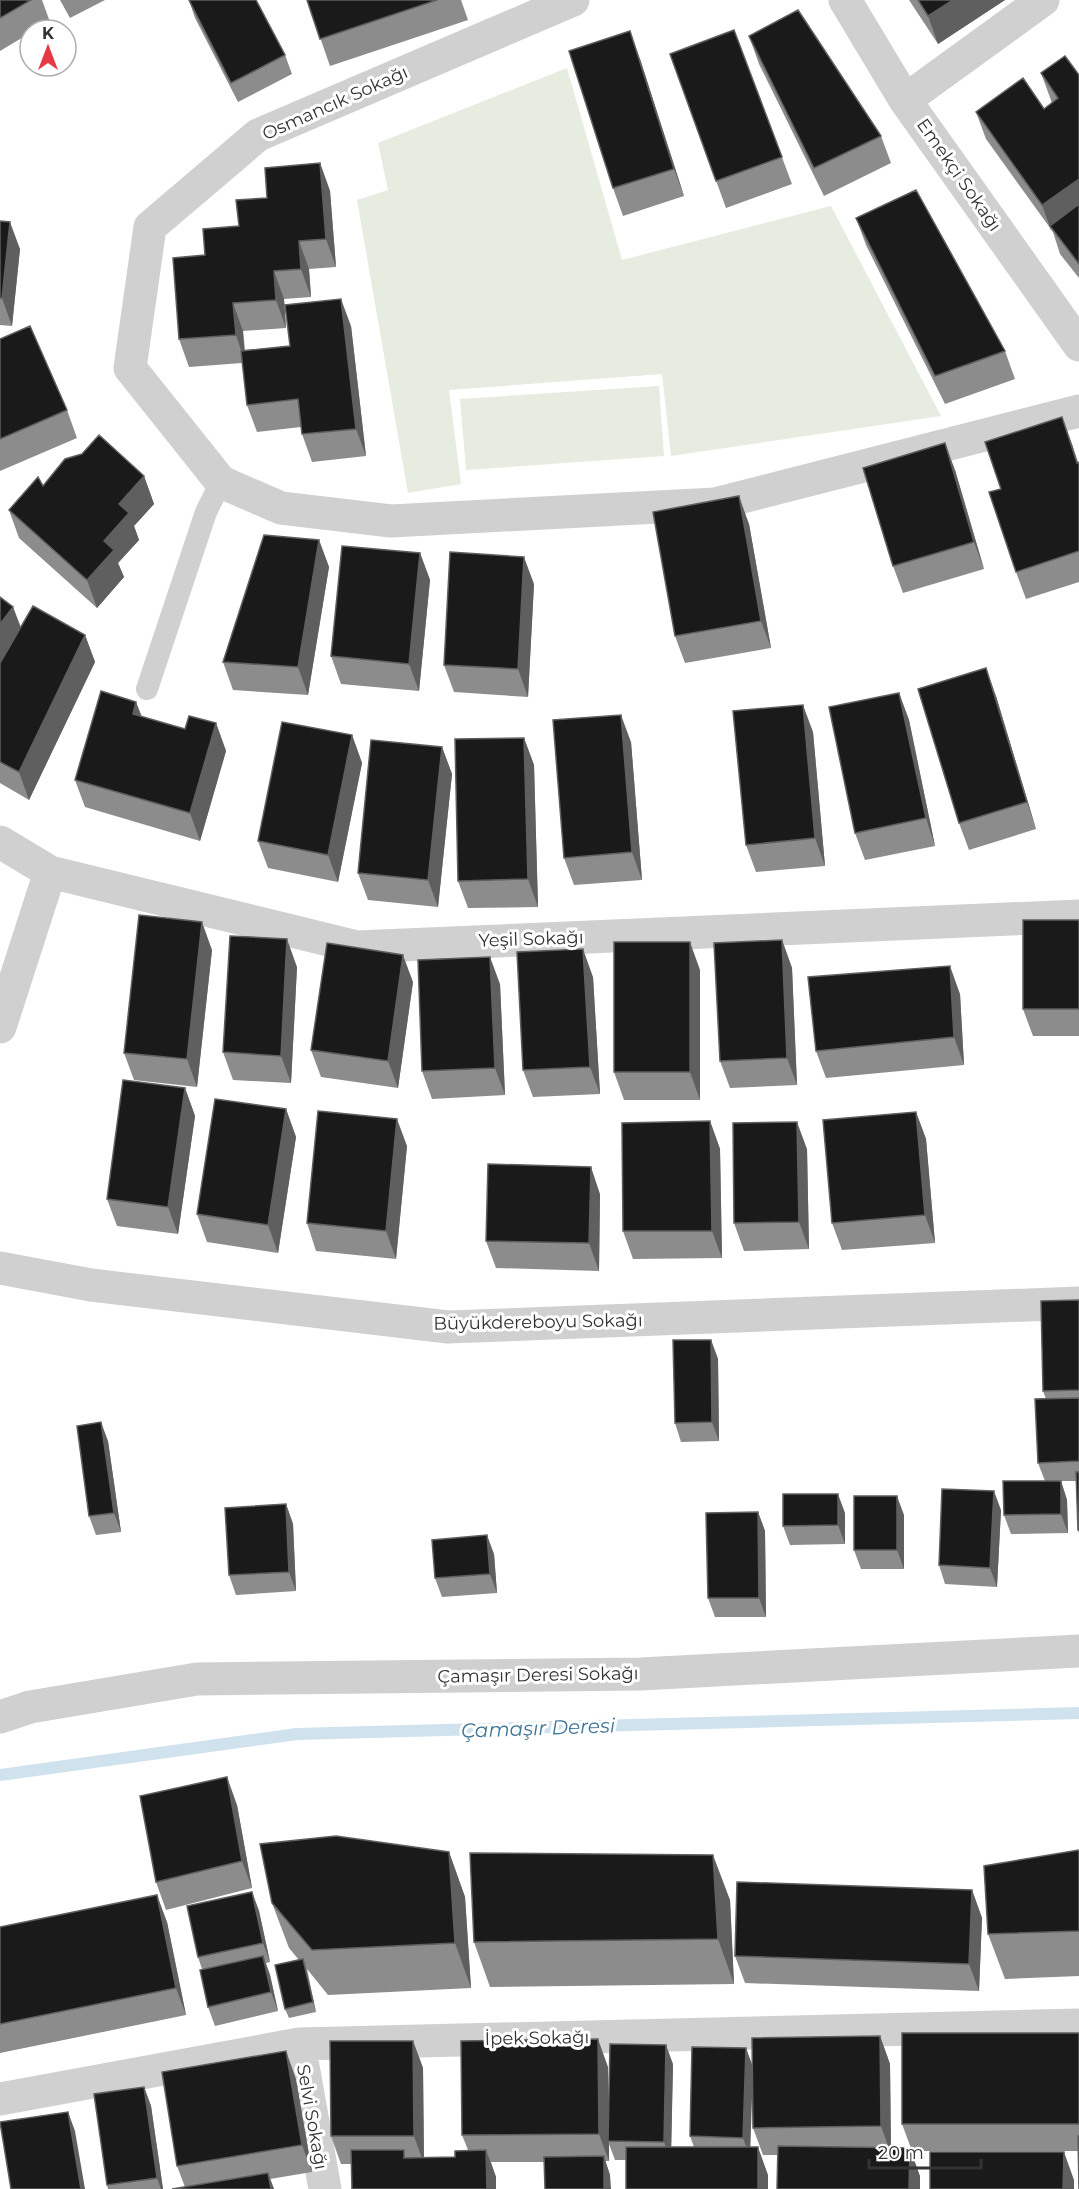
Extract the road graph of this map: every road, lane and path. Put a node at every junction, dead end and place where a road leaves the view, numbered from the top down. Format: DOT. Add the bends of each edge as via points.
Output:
graph roads {
  1 [pos="573,0"];
  2 [pos="845,0"];
  3 [pos="1043,0"];
  4 [pos="905,99"];
  5 [pos="1079,345"];
  6 [pos="1079,411"];
  7 [pos="221,482"];
  8 [pos="147,689"];
  9 [pos="0,842"];
  10 [pos="50,872"];
  11 [pos="1079,916"];
  12 [pos="0,1027"];
  13 [pos="0,1268"];
  14 [pos="1079,1303"];
  15 [pos="1079,1651"];
  16 [pos="0,1717"];
  17 [pos="1079,2025"];
  18 [pos="299,2044"];
  19 [pos="0,2099"];
  20 [pos="325,2189"];
  1 -- 7 [label="street, Osmancık Sokağı" via="258,135 150,226 130,368"];
  2 -- 4 [label="street, Emekçi Sokağı"];
  3 -- 4 [label="street"];
  4 -- 5 [label="street, Emekçi Sokağı"];
  6 -- 7 [label="street" via="715,504 391,521 281,508"];
  7 -- 8 [label="lane" via="206,512"];
  9 -- 10 [label="street, Yeşil Sokağı"];
  10 -- 11 [label="street, Yeşil Sokağı" via="357,947"];
  10 -- 12 [label="street"];
  13 -- 14 [label="street, Büyükdereboyu Sokağı" via="91,1285 448,1327"];
  15 -- 16 [label="street, Çamaşır Deresi Sokağı" via="641,1674 197,1679 30,1707"];
  17 -- 18 [label="street, İpek Sokağı"];
  18 -- 19 [label="street, İpek Sokağı"];
  18 -- 20 [label="street, Selvi Sokağı"];
}
